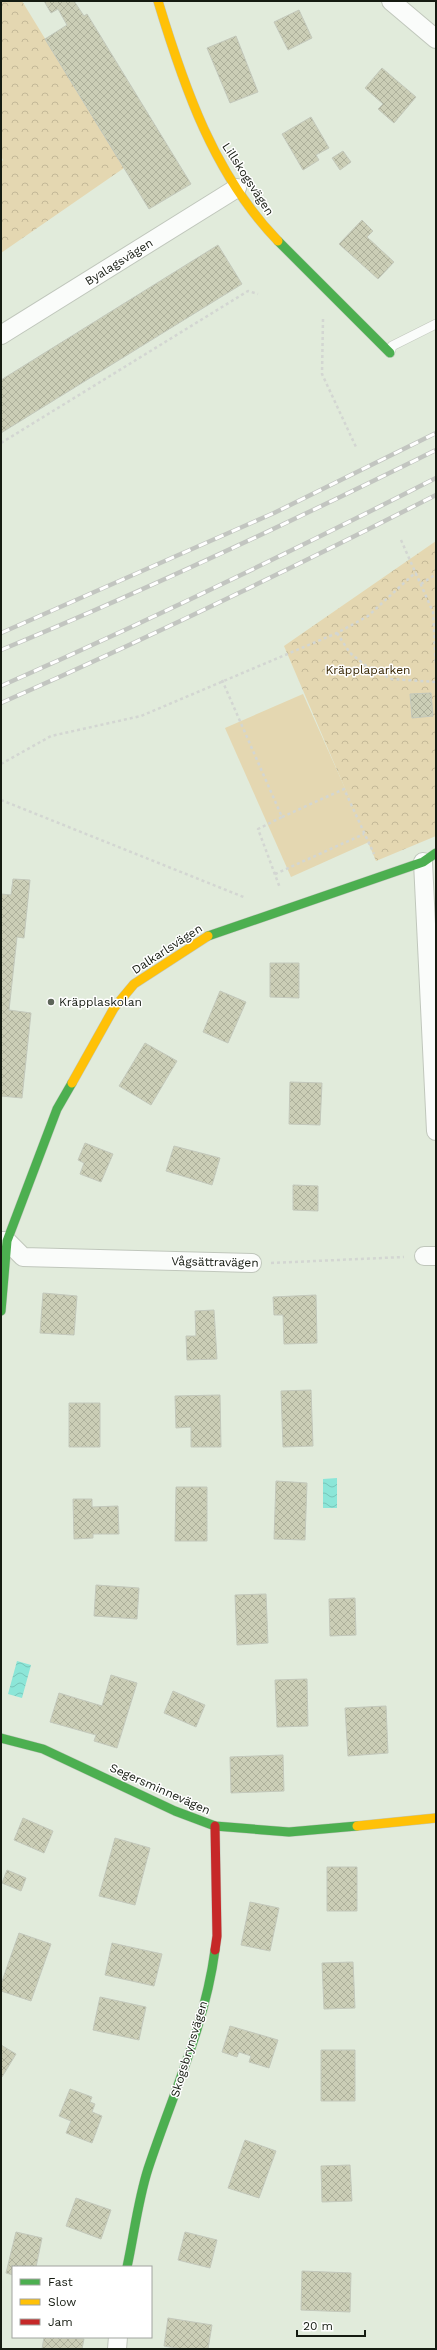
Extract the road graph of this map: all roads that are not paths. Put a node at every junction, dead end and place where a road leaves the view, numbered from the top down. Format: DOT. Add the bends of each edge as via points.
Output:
graph roads {
  1 [pos="158,1"];
  2 [pos="391,1"];
  3 [pos="436,39"];
  4 [pos="237,188"];
  5 [pos="436,324"];
  6 [pos="1,335"];
  7 [pos="390,353"];
  8 [pos="429,858"];
  9 [pos="436,1131"];
  10 [pos="4,1241"];
  11 [pos="252,1263"];
  12 [pos="1,1311"];
  13 [pos="1,1738"];
  14 [pos="436,1818"];
  15 [pos="215,1826"];
  16 [pos="127,2266"];
  17 [pos="118,2338"];
  18 [pos="117,2349"];
  1 -- 4 [label="street, Lillskogsvägen" via="180,74 212,148"];
  2 -- 3 [label="street"];
  4 -- 6 [label="street, Byalagsvägen"];
  4 -- 7 [label="street, Lillskogsvägen" via="259,221"];
  5 -- 7 [label="lane" via="392,346"];
  8 -- 9 [label="street"];
  8 -- 10 [label="street, Dalkarlsvägen" via="212,934 134,984 114,1008 57,1109"];
  10 -- 11 [label="street, Vågsättravägen" via="23,1258"];
  10 -- 12 [label="street, Dalkarlsvägen"];
  13 -- 15 [label="street, Segersminnevägen" via="43,1749 175,1811"];
  14 -- 15 [label="street, Segersminnevägen" via="289,1832"];
  15 -- 16 [label="street, Skogsbrynsvägen" via="217,1936 213,1967 191,2050 148,2170"];
  17 -- 18 [label="street"];
}
